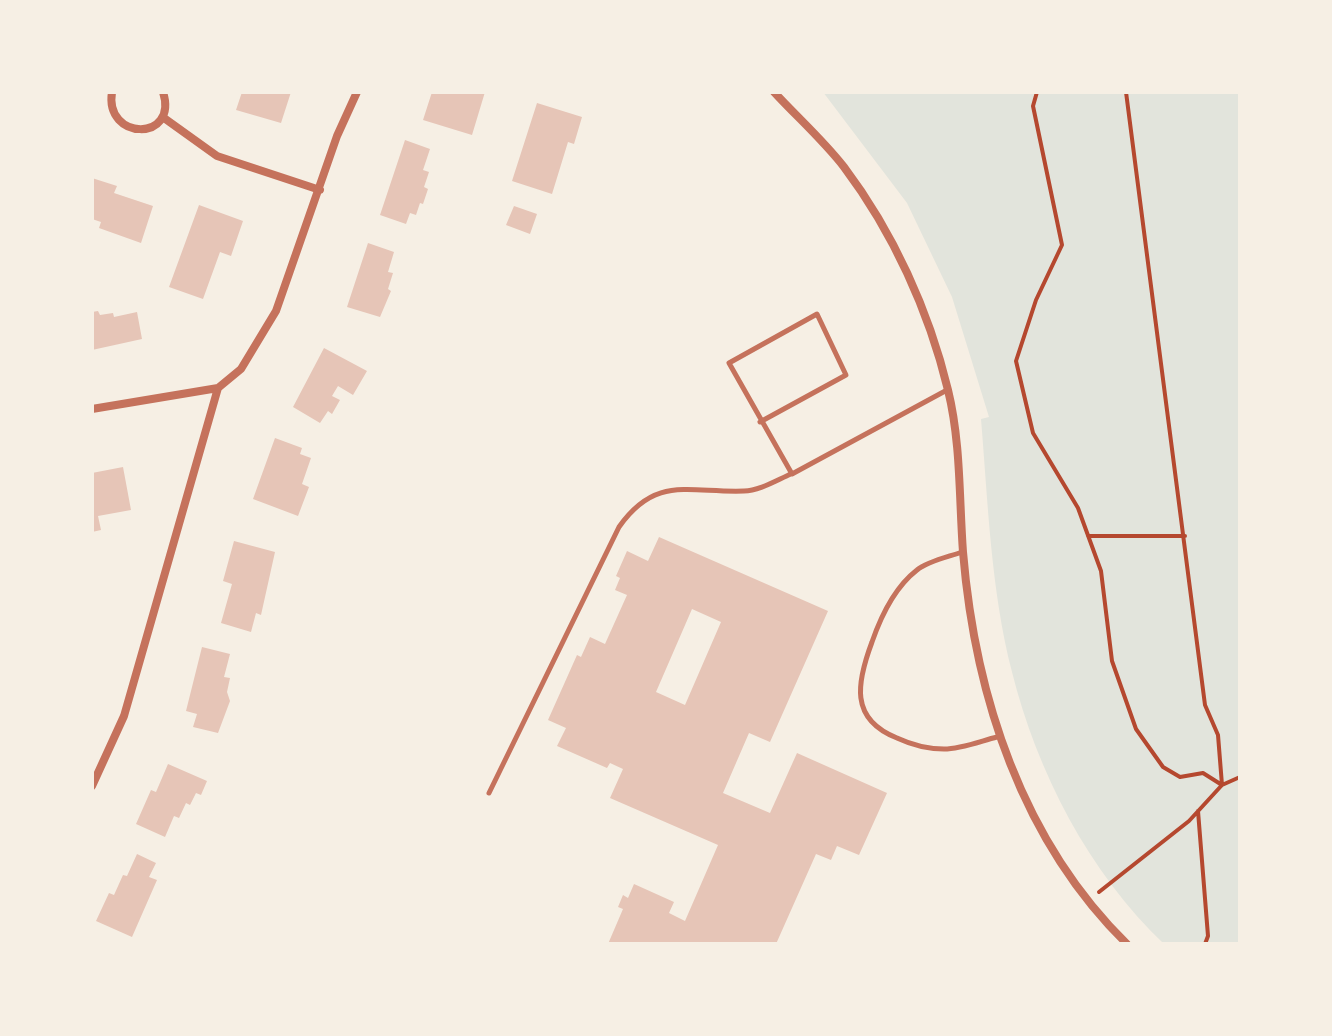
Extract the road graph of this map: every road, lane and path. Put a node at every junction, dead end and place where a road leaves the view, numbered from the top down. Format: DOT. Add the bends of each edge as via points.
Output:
graph roads {
  1 [pos="112,92"];
  2 [pos="163,92"];
  3 [pos="357,92"];
  4 [pos="774,92"];
  5 [pos="1037,92"];
  6 [pos="1126,92"];
  7 [pos="164,118"];
  8 [pos="320,190"];
  9 [pos="218,388"];
  10 [pos="948,389"];
  11 [pos="92,409"];
  12 [pos="760,422"];
  13 [pos="792,474"];
  14 [pos="1088,536"];
  15 [pos="1185,536"];
  16 [pos="963,552"];
  17 [pos="997,737"];
  18 [pos="1240,777"];
  19 [pos="1222,785"];
  20 [pos="92,786"];
  21 [pos="489,793"];
  22 [pos="1198,811"];
  23 [pos="1088,902"];
  24 [pos="1127,944"];
  25 [pos="1205,944"];
  1 -- 7 [label="street" via="114,118 127,126 154,127"];
  2 -- 7 [label="street" via="168,106"];
  3 -- 8 [label="street"];
  4 -- 10 [label="street" via="844,167 900,256"];
  5 -- 14 [label="path" via="1033,106 1062,245 1016,361 1033,433 1078,508"];
  6 -- 15 [label="path"];
  7 -- 8 [label="street" via="217,156"];
  8 -- 9 [label="street" via="276,311 241,369"];
  9 -- 11 [label="street"];
  9 -- 20 [label="street" via="124,716"];
  10 -- 13 [label="lane"];
  10 -- 16 [label="street" via="957,435"];
  12 -- 12 [label="lane" via="729,363 817,314 846,375"];
  12 -- 13 [label="lane"];
  13 -- 21 [label="lane" via="748,492 662,491 635,504"];
  14 -- 15 [label="path"];
  14 -- 19 [label="path" via="1101,571 1112,661 1136,729 1163,767 1180,777 1203,773"];
  15 -- 19 [label="path" via="1205,705 1218,735"];
  16 -- 17 [label="street" via="972,635"];
  16 -- 17 [label="lane" via="918,568 901,587 867,656 860,699 872,725 916,746 946,749"];
  17 -- 23 [label="street" via="1056,859"];
  18 -- 19 [label="path"];
  19 -- 22 [label="path"];
  22 -- 23 [label="path"];
  22 -- 25 [label="path"];
  23 -- 24 [label="street"];
}
